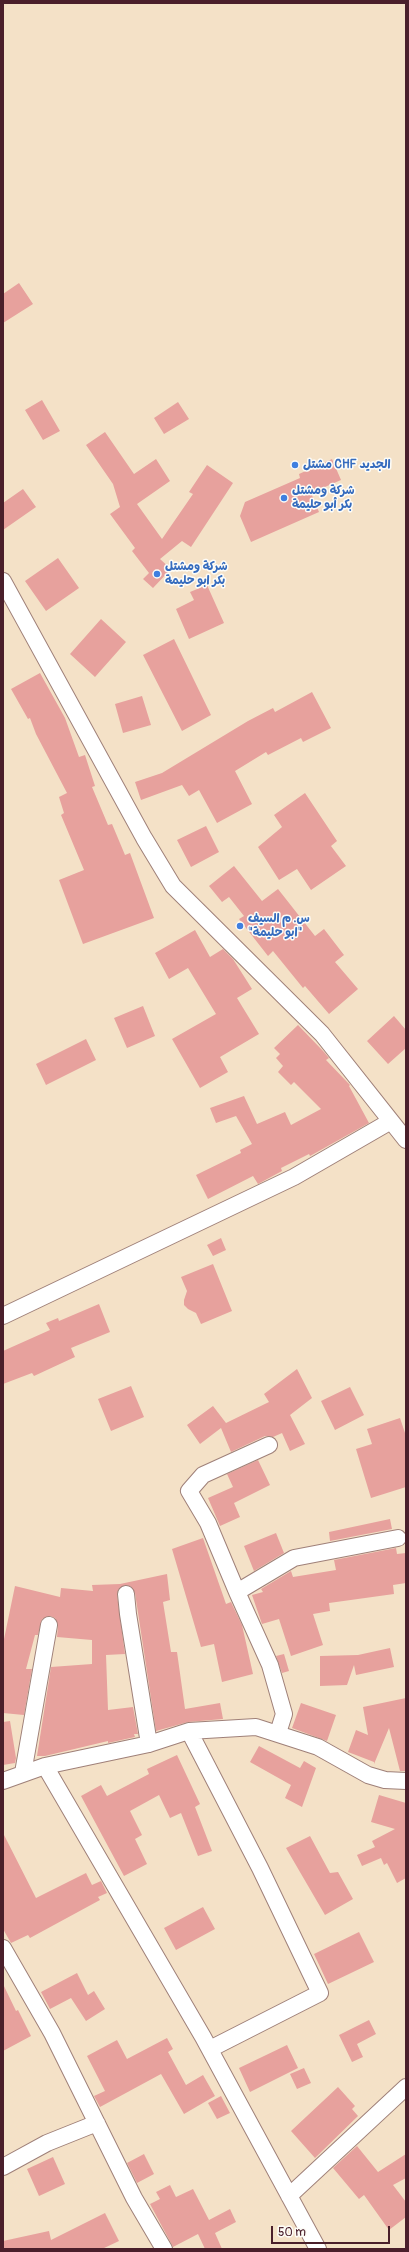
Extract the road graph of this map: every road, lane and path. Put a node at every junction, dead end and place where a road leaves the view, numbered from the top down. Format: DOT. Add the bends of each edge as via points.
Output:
graph roads {
  1 [pos="3,581"];
  2 [pos="391,1120"];
  3 [pos="406,1140"];
  4 [pos="3,1316"];
  5 [pos="269,1446"];
  6 [pos="398,1538"];
  7 [pos="237,1592"];
  8 [pos="126,1594"];
  9 [pos="49,1625"];
  10 [pos="189,1731"];
  11 [pos="278,1733"];
  12 [pos="149,1744"];
  13 [pos="45,1766"];
  14 [pos="24,1773"];
  15 [pos="3,1781"];
  16 [pos="406,1781"];
  17 [pos="3,1948"];
  18 [pos="210,2049"];
  19 [pos="406,2087"];
  20 [pos="97,2123"];
  21 [pos="3,2167"];
  22 [pos="289,2196"];
  23 [pos="164,2249"];
  24 [pos="318,2249"];
  1 -- 2 [label="street" via="173,886 322,1034"];
  2 -- 3 [label="street"];
  2 -- 4 [label="street" via="294,1177"];
  5 -- 7 [label="street" via="203,1474 189,1491 208,1523"];
  6 -- 7 [label="street" via="294,1558"];
  7 -- 11 [label="street" via="270,1665 284,1714"];
  8 -- 12 [label="street"];
  9 -- 14 [label="street"];
  10 -- 11 [label="street" via="256,1727"];
  10 -- 12 [label="street"];
  10 -- 18 [label="street" via="260,1868 320,1993"];
  11 -- 16 [label="street" via="318,1747 368,1775 385,1780"];
  12 -- 13 [label="street"];
  13 -- 14 [label="street"];
  13 -- 18 [label="street"];
  14 -- 15 [label="street"];
  17 -- 20 [label="street" via="52,2033"];
  18 -- 22 [label="street"];
  19 -- 22 [label="street"];
  20 -- 21 [label="street" via="47,2143"];
  20 -- 23 [label="street" via="134,2198"];
  22 -- 24 [label="street"];
}
